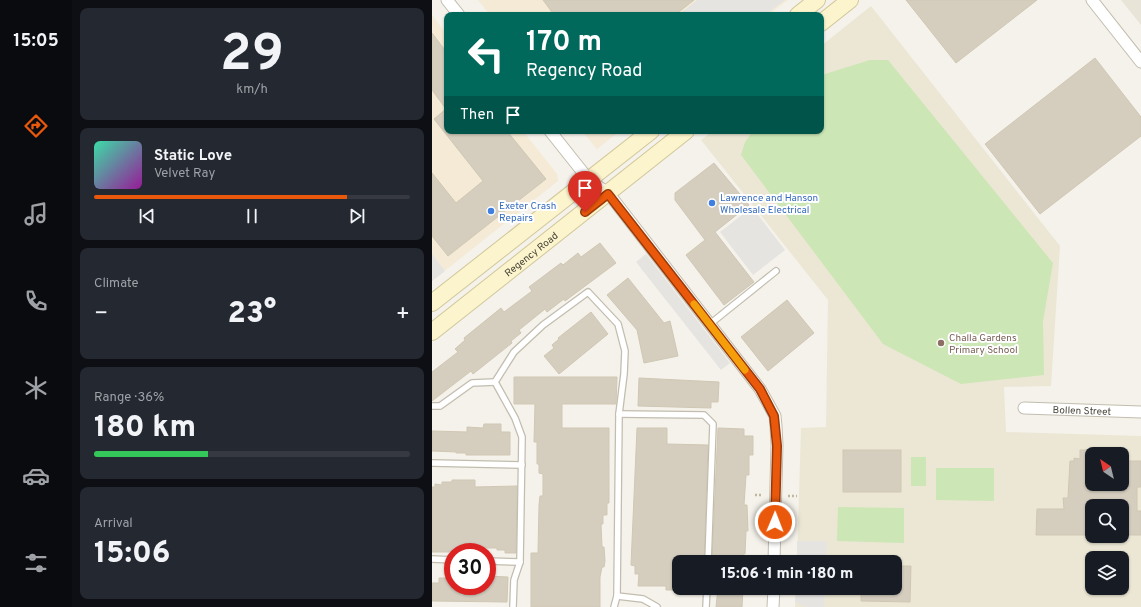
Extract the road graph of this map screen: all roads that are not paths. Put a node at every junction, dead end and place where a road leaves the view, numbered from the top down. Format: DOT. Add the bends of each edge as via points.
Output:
graph roads {
  1 [pos="447,0"];
  2 [pos="817,0"];
  3 [pos="850,0"];
  4 [pos="1092,0"];
  5 [pos="457,12"];
  6 [pos="802,12"];
  7 [pos="824,21"];
  8 [pos="1141,62"];
  9 [pos="552,134"];
  10 [pos="647,134"];
  11 [pos="682,134"];
  12 [pos="589,180"];
  13 [pos="608,194"];
  14 [pos="776,271"];
  15 [pos="432,303"];
  16 [pos="710,324"];
  17 [pos="432,332"];
  18 [pos="495,382"];
  19 [pos="432,406"];
  20 [pos="1024,408"];
  21 [pos="1141,412"];
  22 [pos="619,414"];
  23 [pos="432,463"];
  24 [pos="522,465"];
  25 [pos="708,555"];
  26 [pos="774,555"];
  27 [pos="432,559"];
  28 [pos="444,560"];
  29 [pos="496,561"];
  30 [pos="520,562"];
  31 [pos="707,595"];
  32 [pos="774,595"];
  33 [pos="617,596"];
  34 [pos="513,607"];
  35 [pos="614,607"];
  36 [pos="657,607"];
  37 [pos="706,607"];
  38 [pos="773,607"];
  1 -- 5 [label="street"];
  2 -- 6 [label="main road"];
  3 -- 7 [label="main road"];
  4 -- 8 [label="street"];
  9 -- 12 [label="street"];
  10 -- 12 [label="main road"];
  11 -- 13 [label="main road, Regency Road"];
  12 -- 13 [label="street"];
  12 -- 15 [label="main road"];
  13 -- 16 [label="street"];
  13 -- 17 [label="main road, Regency Road"];
  14 -- 16 [label="lane"];
  16 -- 26 [label="street" via="760,389 774,416 777,446"];
  18 -- 19 [label="lane" via="472,383 440,406"];
  18 -- 22 [label="lane" via="514,352 543,325 588,292 618,324 625,351"];
  18 -- 24 [label="lane" via="515,418 522,437"];
  20 -- 21 [label="street, Bollen Street"];
  22 -- 25 [label="lane" via="704,415 713,424"];
  22 -- 33 [label="lane"];
  23 -- 24 [label="lane"];
  24 -- 30 [label="lane"];
  27 -- 28 [label="lane"];
  29 -- 30 [label="lane"];
  30 -- 34 [label="lane" via="514,580"];
  31 -- 37 [label="lane"];
  32 -- 38 [label="street"];
  33 -- 35 [label="lane"];
  33 -- 36 [label="lane" via="643,600"];
}
